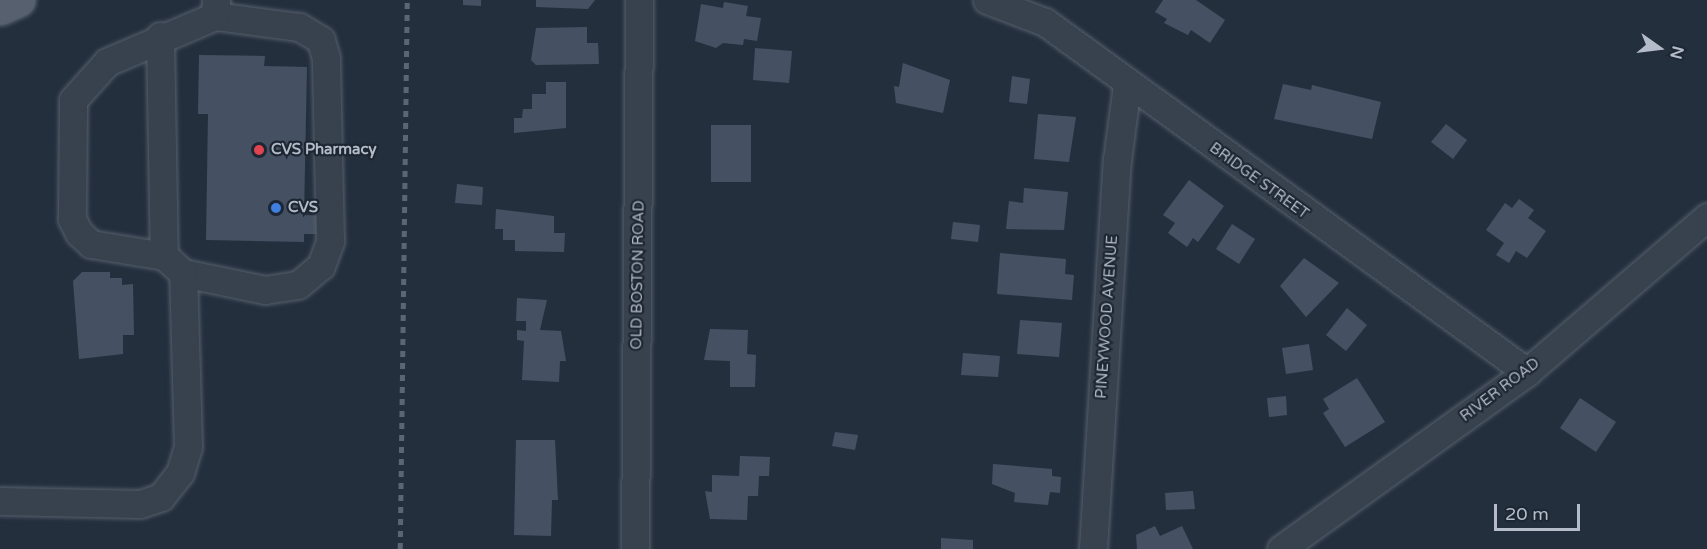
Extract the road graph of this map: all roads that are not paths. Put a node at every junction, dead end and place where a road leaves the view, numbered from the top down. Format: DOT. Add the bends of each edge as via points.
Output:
graph roads {
  1 [pos="18,0"];
  2 [pos="639,0"];
  3 [pos="987,0"];
  4 [pos="0,8"];
  5 [pos="215,8"];
  6 [pos="160,36"];
  7 [pos="1127,85"];
  8 [pos="1707,218"];
  9 [pos="173,264"];
  10 [pos="1527,372"];
  11 [pos="0,501"];
  12 [pos="635,549"];
  13 [pos="1093,549"];
  14 [pos="1281,549"];
  1 -- 4 [label="main road"];
  2 -- 12 [label="street, OLD BOSTON ROAD"];
  3 -- 7 [label="street, BRIDGE STREET" via="1045,22"];
  5 -- 6 [label="street"];
  5 -- 9 [label="street" via="299,27 321,40 326,58 330,241 321,266 298,285 265,290"];
  6 -- 9 [label="street"];
  6 -- 9 [label="street" via="107,62 73,100 72,219 91,244"];
  7 -- 10 [label="street, BRIDGE STREET"];
  7 -- 13 [label="street, PINEYWOOD AVENUE" via="1117,160"];
  8 -- 10 [label="street, RIVER ROAD"];
  9 -- 11 [label="street" via="188,447 180,474 161,497 140,504"];
  10 -- 14 [label="street, RIVER ROAD"];
}
